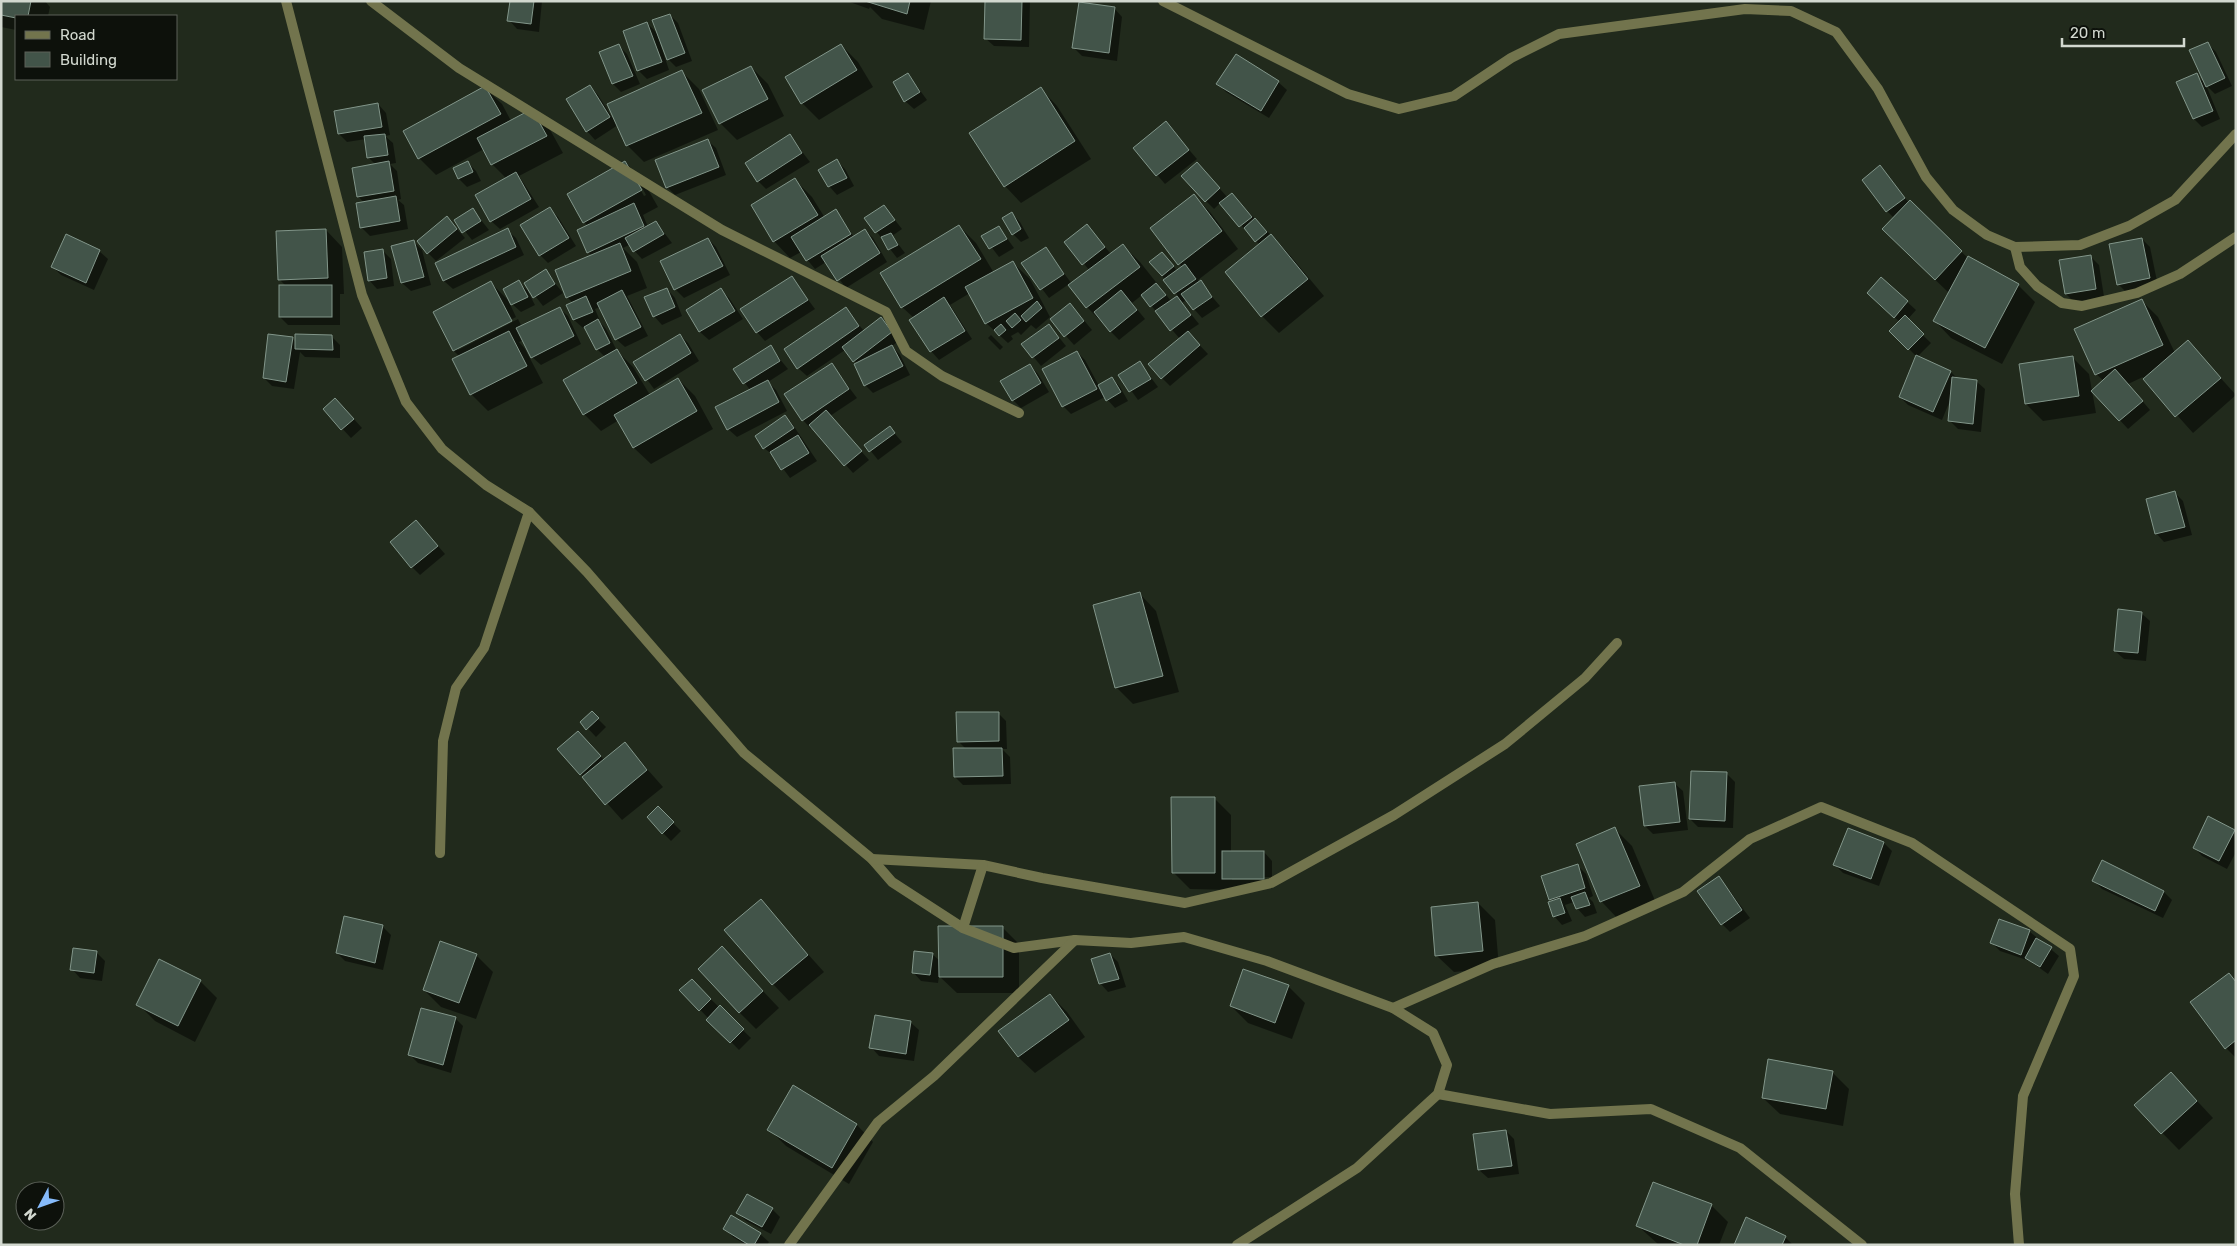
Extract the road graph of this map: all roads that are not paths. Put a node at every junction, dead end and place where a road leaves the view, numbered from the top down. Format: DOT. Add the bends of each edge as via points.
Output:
graph roads {
  1 [pos="286,1"];
  2 [pos="371,1"];
  3 [pos="1162,1"];
  4 [pos="2236,134"];
  5 [pos="2236,237"];
  6 [pos="2015,247"];
  7 [pos="1019,413"];
  8 [pos="529,512"];
  9 [pos="1617,643"];
  10 [pos="440,853"];
  11 [pos="872,859"];
  12 [pos="983,865"];
  13 [pos="963,928"];
  14 [pos="1075,940"];
  15 [pos="1393,1008"];
  16 [pos="1438,1094"];
  17 [pos="789,1245"];
  18 [pos="1237,1245"];
  19 [pos="1862,1245"];
  20 [pos="2019,1245"];
  1 -- 8 [label="street" via="362,295 406,402 442,449 486,485"];
  2 -- 7 [label="street" via="459,68 722,230 886,312 906,351 942,376"];
  3 -- 6 [label="street" via="1348,94 1399,108 1454,96 1511,58 1559,34 1745,9 1791,11 1836,32 1878,89 1926,177 1953,210 1987,235"];
  4 -- 6 [label="street" via="2175,200 2129,226 2080,245"];
  5 -- 6 [label="street" via="2180,274 2137,293 2082,306 2062,303 2037,286 2020,267"];
  8 -- 10 [label="street" via="484,648 456,688 443,741"];
  8 -- 11 [label="street" via="587,572 744,753"];
  9 -- 12 [label="street" via="1585,678 1505,744 1394,815 1271,883 1185,903"];
  11 -- 12 [label="street"];
  11 -- 13 [label="street" via="892,882"];
  12 -- 13 [label="street"];
  13 -- 14 [label="street" via="1014,948"];
  14 -- 15 [label="street" via="1131,943 1184,937 1267,960"];
  14 -- 17 [label="street" via="934,1076 878,1122"];
  15 -- 16 [label="street" via="1433,1033 1447,1065"];
  15 -- 20 [label="street" via="1493,964 1585,936 1683,892 1750,839 1821,807 1912,843 2070,949 2074,976 2024,1096 2015,1194"];
  16 -- 18 [label="street" via="1356,1168"];
  16 -- 19 [label="street" via="1550,1114 1651,1108 1740,1148"];
}
